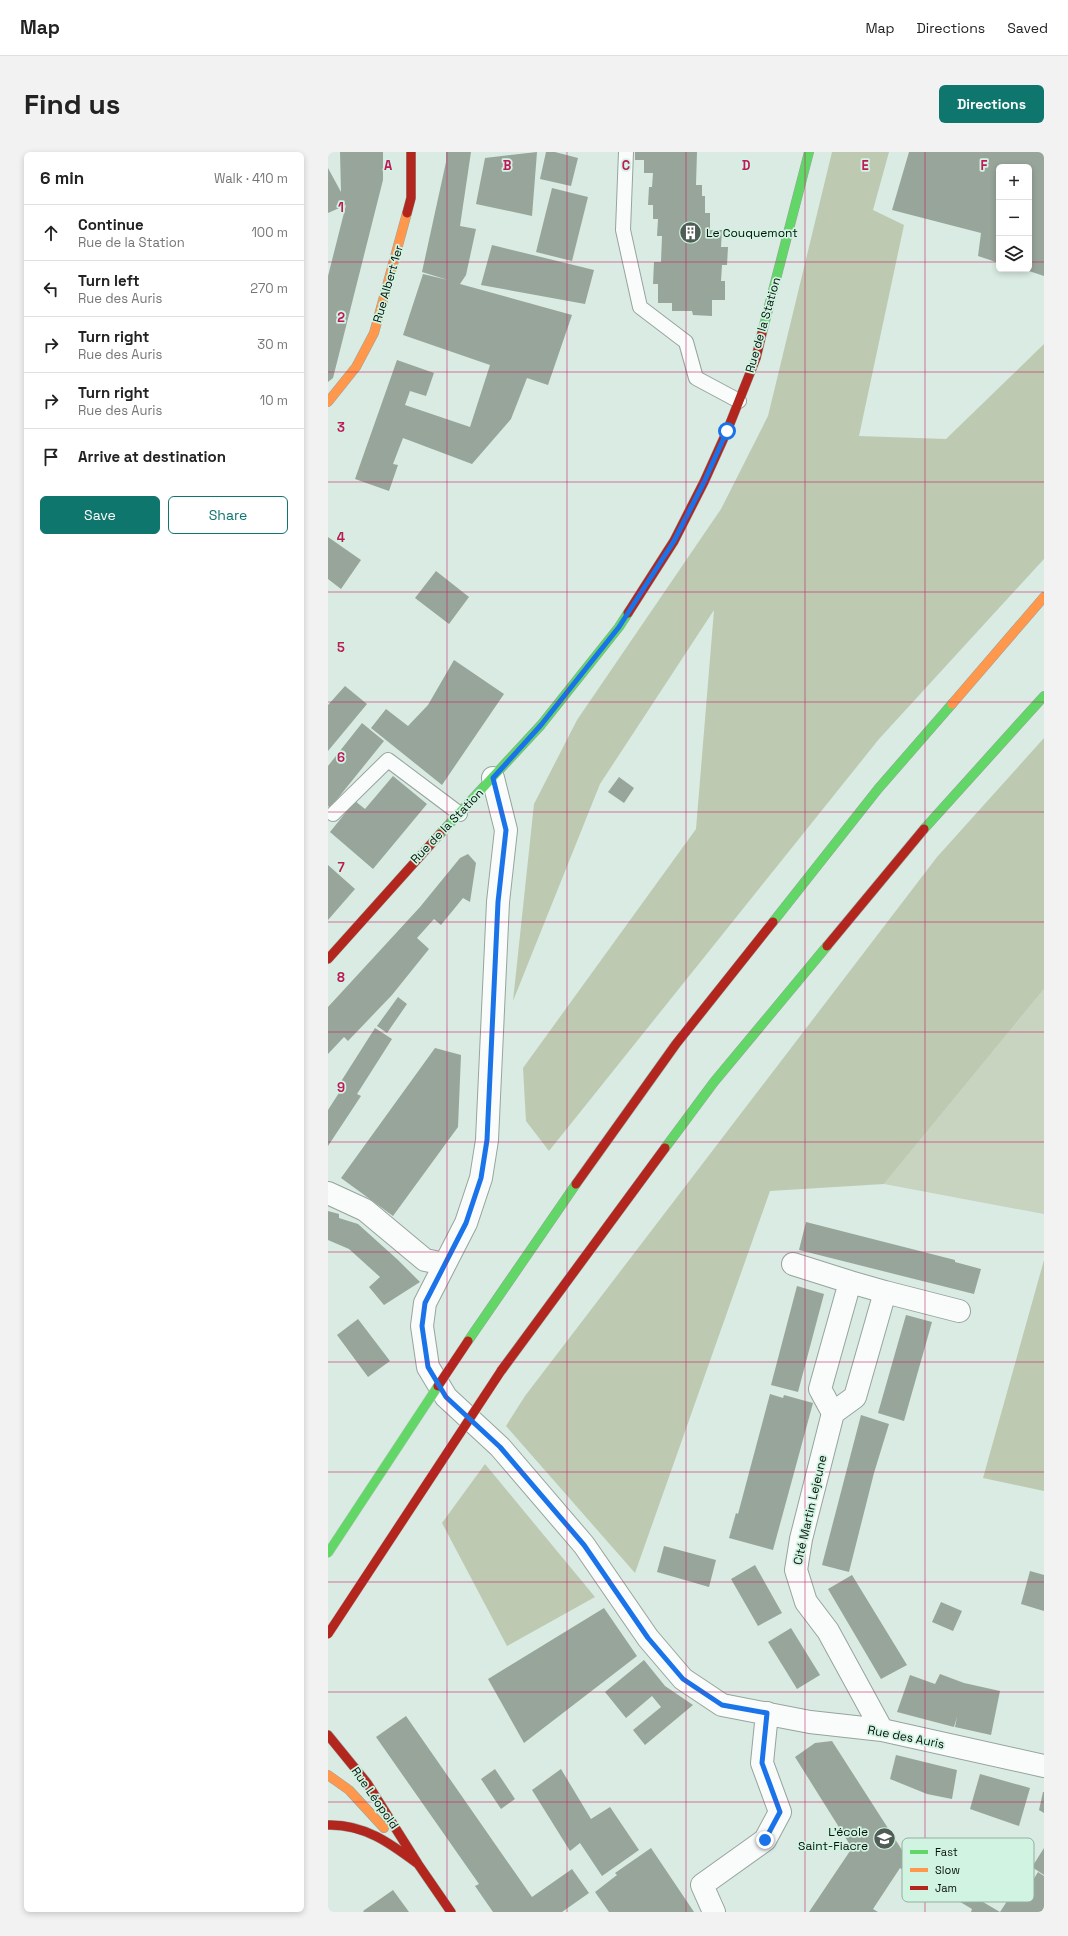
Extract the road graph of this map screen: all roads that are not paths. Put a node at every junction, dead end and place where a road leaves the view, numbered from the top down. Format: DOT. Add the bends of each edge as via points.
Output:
graph roads {
  1 [pos="410,152"];
  2 [pos="626,152"];
  3 [pos="809,152"];
  4 [pos="739,401"];
  5 [pos="328,402"];
  6 [pos="1044,597"];
  7 [pos="1044,696"];
  8 [pos="493,778"];
  9 [pos="333,814"];
  10 [pos="460,814"];
  11 [pos="328,959"];
  12 [pos="328,1194"];
  13 [pos="446,1264"];
  14 [pos="792,1264"];
  15 [pos="850,1282"];
  16 [pos="884,1292"];
  17 [pos="958,1311"];
  18 [pos="833,1413"];
  19 [pos="328,1554"];
  20 [pos="328,1634"];
  21 [pos="767,1713"];
  22 [pos="882,1730"];
  23 [pos="328,1735"];
  24 [pos="1043,1761"];
  25 [pos="328,1775"];
  26 [pos="328,1825"];
  27 [pos="418,1864"];
  28 [pos="452,1912"];
  29 [pos="714,1912"];
  1 -- 5 [label="main road, Rue Albert 1er" via="411,198 374,333 356,366"];
  2 -- 4 [label="lane" via="623,230 640,307 686,342 696,378"];
  3 -- 4 [label="main road, Rue de la Station" via="756,358"];
  4 -- 8 [label="main road, Rue de la Station" via="704,482 674,541 619,627 541,725"];
  6 -- 19 [label="main road, bridge" via="878,789 681,1038 581,1176 468,1341"];
  7 -- 20 [label="main road, bridge" via="921,833 714,1082 500,1372"];
  8 -- 10 [label="main road, Rue de la Station"];
  8 -- 13 [label="street, Rue des Auris" via="506,830 498,902 487,1140 481,1178 466,1223"];
  9 -- 10 [label="lane" via="388,760"];
  10 -- 11 [label="main road, Rue de la Station" via="394,882"];
  12 -- 13 [label="street" via="365,1210 425,1260"];
  13 -- 21 [label="street, Rue des Auris" via="425,1303 422,1326 428,1367 446,1397 500,1447 584,1545 648,1638 683,1679 722,1705"];
  14 -- 15 [label="street"];
  15 -- 16 [label="street"];
  15 -- 18 [label="street" via="820,1389"];
  16 -- 17 [label="street"];
  16 -- 18 [label="street" via="855,1397"];
  18 -- 22 [label="street, Cité Martin Lejeune" via="801,1540 796,1570 806,1602 828,1631"];
  21 -- 22 [label="street, Rue des Auris" via="810,1722"];
  21 -- 29 [label="street" via="762,1763 780,1812 765,1840 702,1885"];
  22 -- 24 [label="street, Rue des Auris"];
  23 -- 27 [label="main road, Rue Léopold" via="367,1783"];
  25 -- 27 [label="main road, Rue Léopold" via="349,1790"];
  26 -- 27 [label="main road" via="366,1830"];
  27 -- 28 [label="main road, Rue Léopold"];
}
